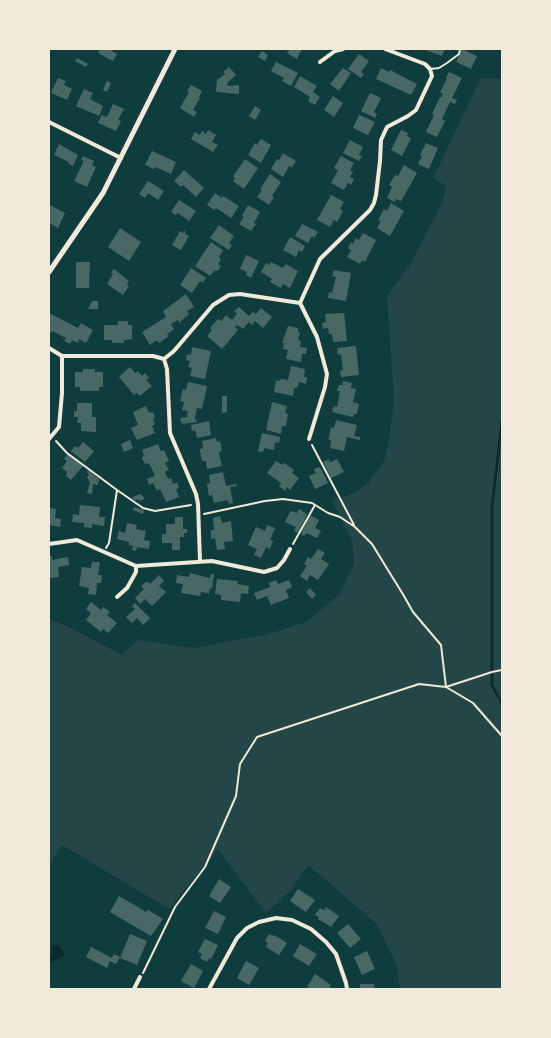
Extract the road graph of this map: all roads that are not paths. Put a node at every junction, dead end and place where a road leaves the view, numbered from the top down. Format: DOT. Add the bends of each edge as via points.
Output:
graph roads {
  1 [pos="175,49"];
  2 [pos="343,49"];
  3 [pos="385,49"];
  4 [pos="460,49"];
  5 [pos="320,62"];
  6 [pos="430,69"];
  7 [pos="49,122"];
  8 [pos="121,158"];
  9 [pos="49,272"];
  10 [pos="300,303"];
  11 [pos="49,348"];
  12 [pos="62,356"];
  13 [pos="164,359"];
  14 [pos="49,439"];
  15 [pos="310,439"];
  16 [pos="49,544"];
  17 [pos="290,549"];
  18 [pos="200,561"];
  19 [pos="136,566"];
  20 [pos="117,597"];
  21 [pos="140,977"];
  22 [pos="134,989"];
  23 [pos="209,989"];
  24 [pos="347,989"];
  1 -- 8 [label="street"];
  2 -- 5 [label="street"];
  3 -- 6 [label="street" via="425,64"];
  4 -- 6 [label="lane" via="459,54 447,63"];
  6 -- 10 [label="street" via="432,76 416,110 387,127 381,140 374,203 320,259"];
  7 -- 8 [label="street"];
  8 -- 9 [label="street" via="104,193"];
  10 -- 13 [label="street" via="230,295 213,305"];
  10 -- 15 [label="street" via="317,338 327,374"];
  11 -- 12 [label="street"];
  12 -- 13 [label="street" via="153,356"];
  12 -- 14 [label="street" via="59,427"];
  13 -- 18 [label="street" via="170,433 198,504"];
  16 -- 19 [label="street" via="77,540"];
  17 -- 18 [label="street" via="277,568 264,572"];
  18 -- 19 [label="street"];
  19 -- 20 [label="street" via="127,588"];
  21 -- 22 [label="street"];
  23 -- 24 [label="street" via="237,938 247,928 276,918 292,920 311,929 326,942 336,954"];
}
